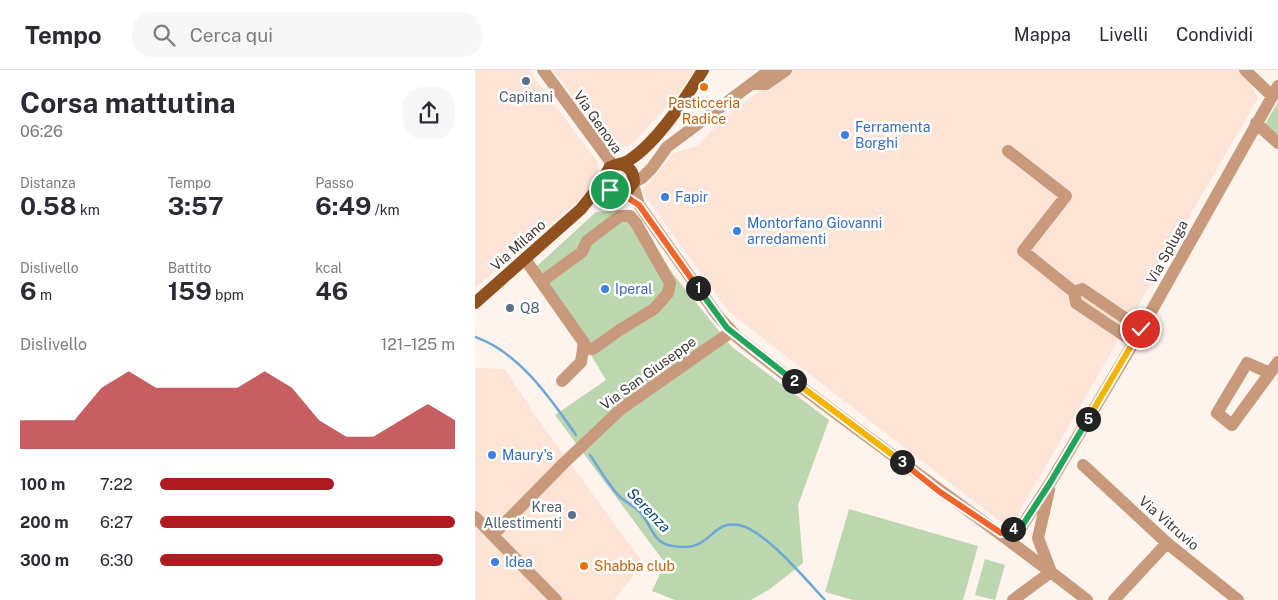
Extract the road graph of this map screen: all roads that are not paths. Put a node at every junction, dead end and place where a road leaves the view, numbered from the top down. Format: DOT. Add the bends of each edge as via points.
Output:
graph roads {
  1 [pos="543,70"];
  2 [pos="703,70"];
  3 [pos="770,70"];
  4 [pos="786,70"];
  5 [pos="1245,70"];
  6 [pos="752,84"];
  7 [pos="1275,91"];
  8 [pos="1256,124"];
  9 [pos="1278,143"];
  10 [pos="641,150"];
  11 [pos="1008,151"];
  12 [pos="612,166"];
  13 [pos="634,179"];
  14 [pos="615,192"];
  15 [pos="639,205"];
  16 [pos="581,209"];
  17 [pos="525,259"];
  18 [pos="688,274"];
  19 [pos="541,282"];
  20 [pos="670,283"];
  21 [pos="1074,292"];
  22 [pos="475,303"];
  23 [pos="1141,329"];
  24 [pos="731,332"];
  25 [pos="1134,342"];
  26 [pos="583,348"];
  27 [pos="1278,362"];
  28 [pos="1270,373"];
  29 [pos="562,380"];
  30 [pos="1083,464"];
  31 [pos="1050,483"];
  32 [pos="475,517"];
  33 [pos="1001,533"];
  34 [pos="493,535"];
  35 [pos="1038,538"];
  36 [pos="1167,543"];
  37 [pos="1020,550"];
  38 [pos="1051,572"];
  39 [pos="556,600"];
  40 [pos="1013,600"];
  41 [pos="1087,600"];
  42 [pos="1115,600"];
  43 [pos="1238,600"];
  1 -- 12 [label="street, Via Genova"];
  2 -- 10 [label="main road, Via Milano" via="670,119"];
  3 -- 6 [label="street"];
  4 -- 6 [label="street" via="766,84"];
  5 -- 7 [label="street"];
  6 -- 13 [label="street" via="667,147 652,168"];
  7 -- 8 [label="street, Via Spluga"];
  8 -- 9 [label="street"];
  8 -- 23 [label="street, Via Spluga"];
  10 -- 12 [label="main road, Via Milano" via="627,162"];
  10 -- 13 [label="main road, Via Milano"];
  11 -- 21 [label="street" via="1066,196 1023,251"];
  12 -- 13 [label="main road" via="626,165"];
  12 -- 14 [label="main road" via="606,184"];
  12 -- 16 [label="main road, Via Milano"];
  13 -- 14 [label="main road" via="627,192"];
  13 -- 15 [label="street"];
  14 -- 15 [label="street"];
  14 -- 16 [label="main road, Via Milano"];
  15 -- 18 [label="street"];
  16 -- 17 [label="main road, Via Milano"];
  17 -- 19 [label="street"];
  17 -- 22 [label="main road, Via Milano"];
  18 -- 20 [label="street"];
  18 -- 24 [label="street"];
  19 -- 20 [label="street" via="582,252 587,241 625,215 636,223"];
  19 -- 26 [label="street" via="584,343"];
  20 -- 26 [label="street" via="669,293 654,309 616,329 593,348"];
  21 -- 23 [label="street" via="1083,289"];
  21 -- 25 [label="street" via="1076,302"];
  23 -- 25 [label="street, Via Spluga"];
  24 -- 33 [label="street" via="940,492"];
  24 -- 34 [label="street, Via San Giuseppe" via="621,409"];
  25 -- 31 [label="street, Via Spluga"];
  26 -- 29 [label="street" via="581,362"];
  27 -- 28 [label="street"];
  28 -- 28 [label="street" via="1232,425 1217,413 1247,363"];
  30 -- 36 [label="street, Via Vitruvio"];
  31 -- 33 [label="street, Via Spluga" via="1022,526"];
  31 -- 35 [label="street, Via Spluga"];
  32 -- 34 [label="street"];
  33 -- 37 [label="street"];
  34 -- 39 [label="street"];
  35 -- 37 [label="street"];
  35 -- 38 [label="street"];
  36 -- 42 [label="street"];
  36 -- 43 [label="street, Via Vitruvio"];
  37 -- 38 [label="street"];
  38 -- 40 [label="street"];
  38 -- 41 [label="street"];
}
